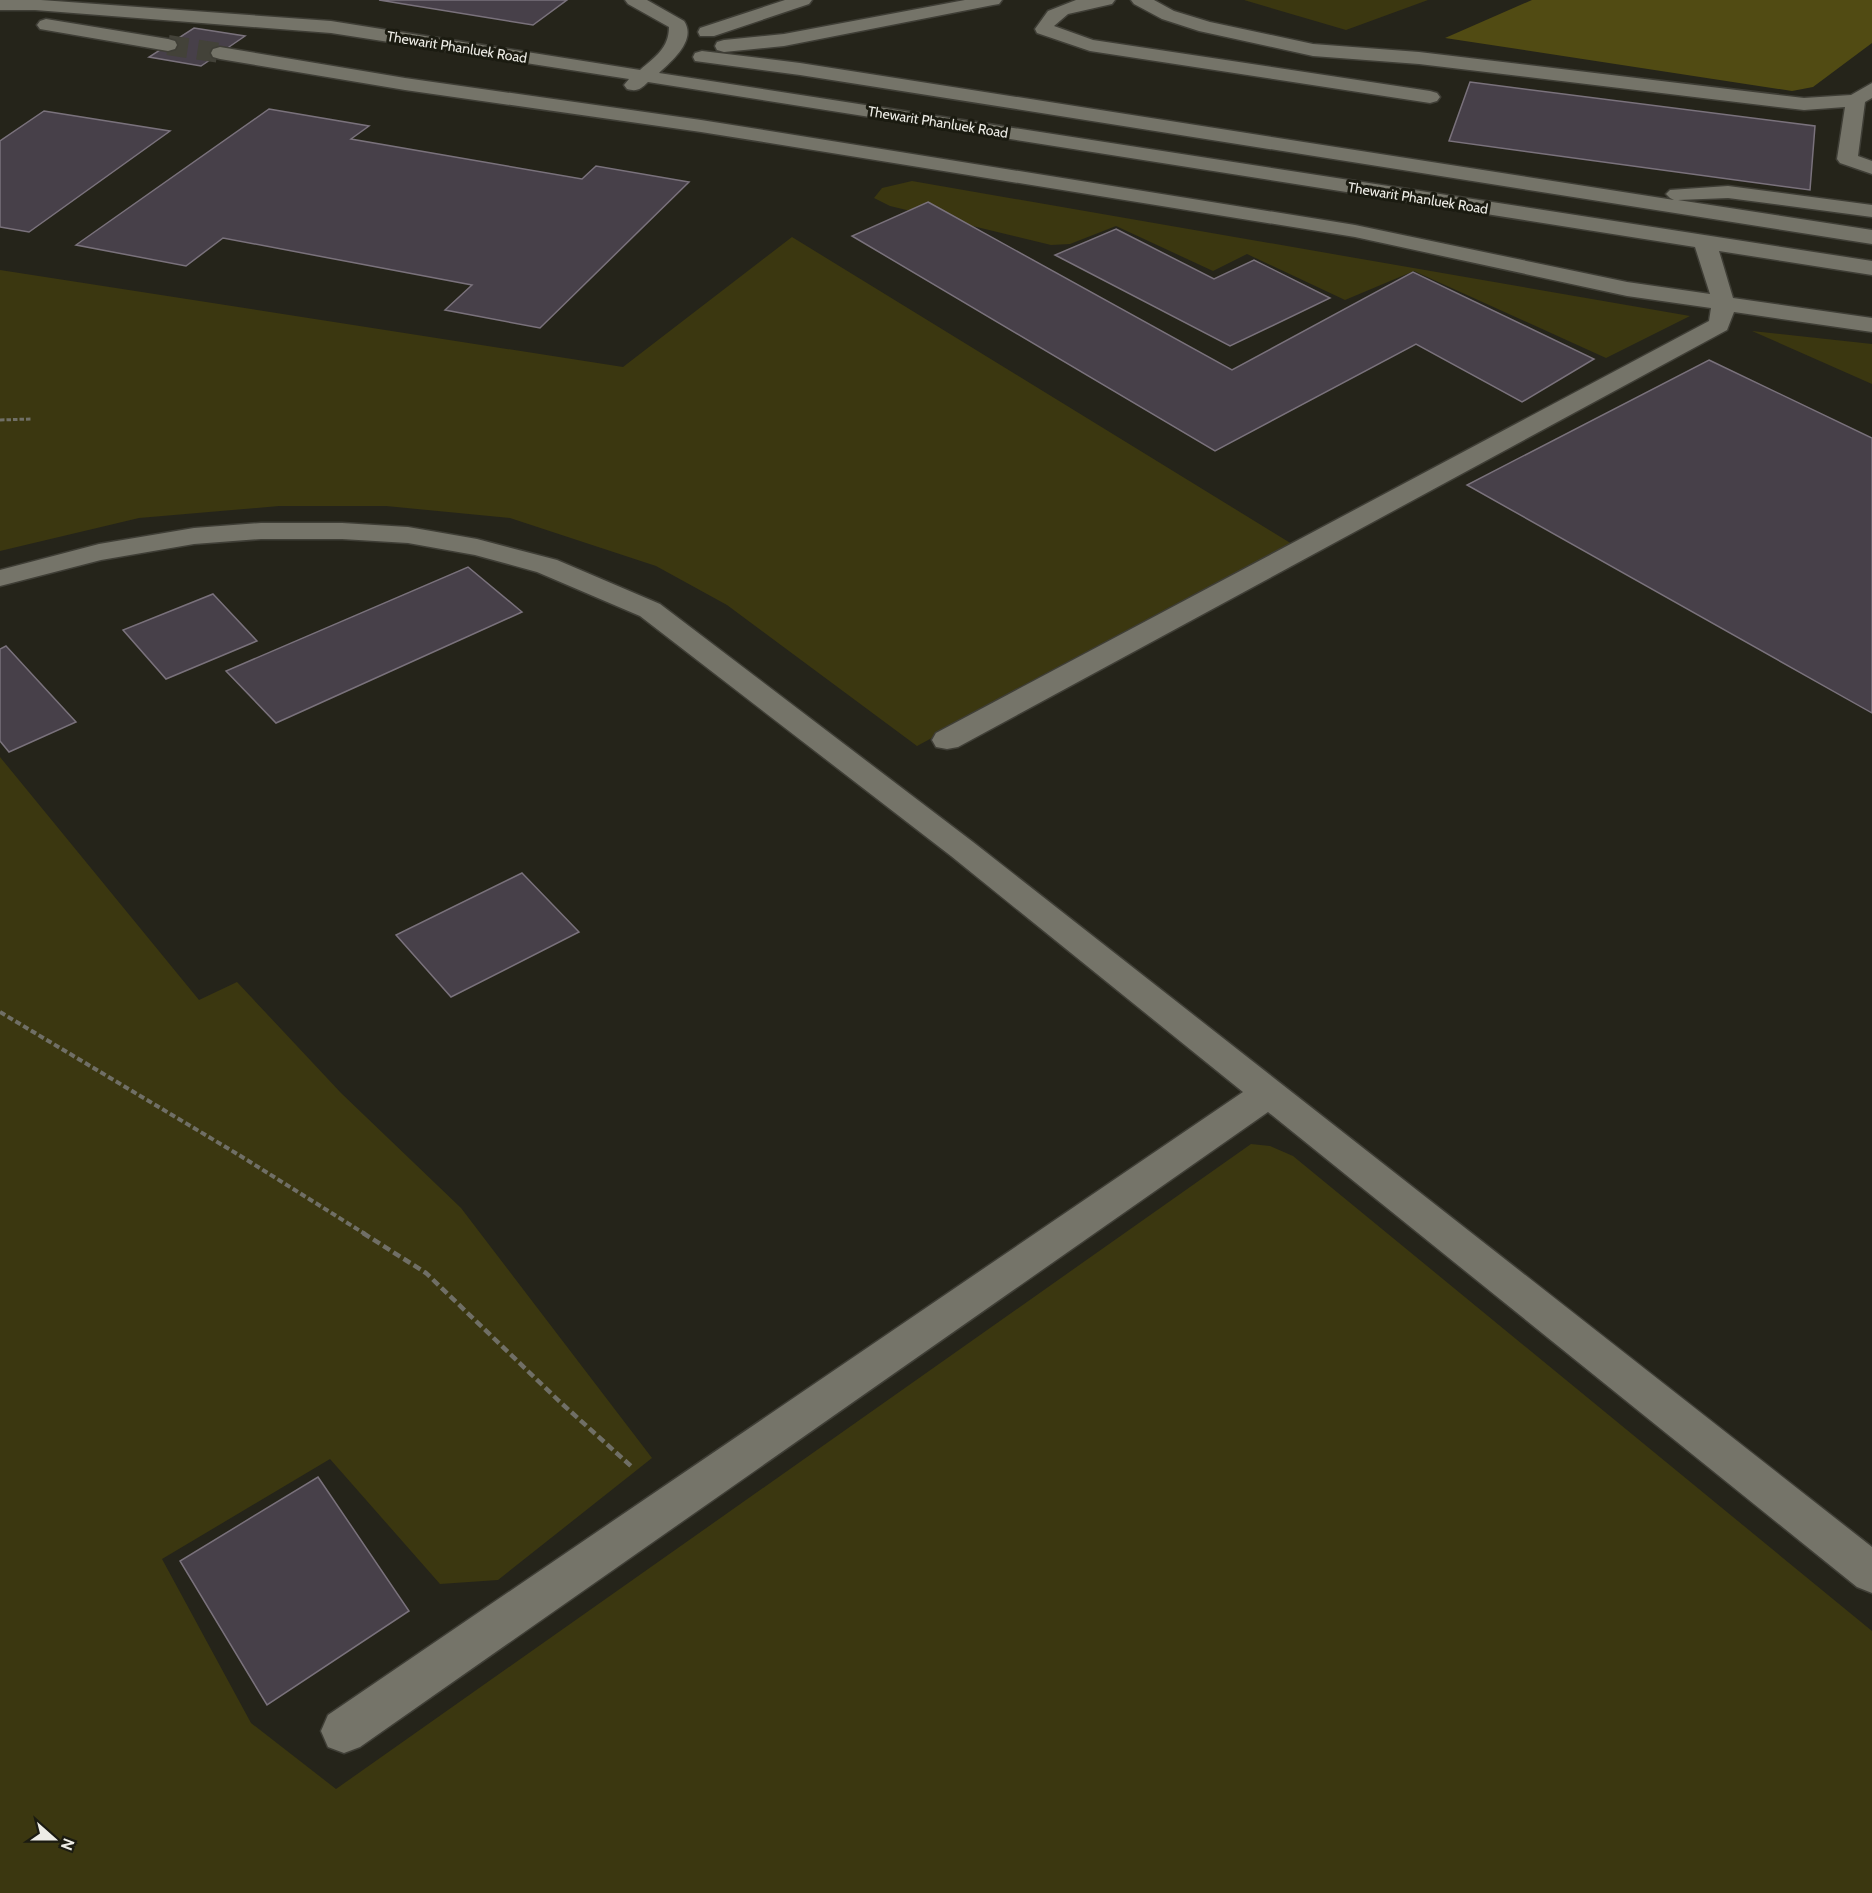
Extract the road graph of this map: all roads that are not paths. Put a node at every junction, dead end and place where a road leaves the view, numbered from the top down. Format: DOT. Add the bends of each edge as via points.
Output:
graph roads {
  1 [pos="634,0"];
  2 [pos="661,0"];
  3 [pos="803,0"];
  4 [pos="993,0"];
  5 [pos="1106,0"];
  6 [pos="1140,0"];
  7 [pos="0,5"];
  8 [pos="0,18"];
  9 [pos="168,45"];
  10 [pos="706,45"];
  11 [pos="220,53"];
  12 [pos="645,76"];
  13 [pos="694,84"];
  14 [pos="1864,94"];
  15 [pos="1430,97"];
  16 [pos="603,112"];
  17 [pos="1872,168"];
  18 [pos="1664,206"];
  19 [pos="1872,211"];
  20 [pos="1872,237"];
  21 [pos="1705,243"];
  22 [pos="1872,268"];
  23 [pos="1723,304"];
  24 [pos="1872,325"];
  25 [pos="0,578"];
  26 [pos="946,740"];
  27 [pos="1269,1093"];
  28 [pos="1872,1573"];
  29 [pos="344,1731"];
  1 -- 12 [label="street" via="678,25 678,40"];
  2 -- 10 [label="street" via="693,18"];
  3 -- 10 [label="street"];
  4 -- 10 [label="street" via="784,40"];
  5 -- 15 [label="street" via="1058,10 1047,19 1044,29 1090,45"];
  6 -- 14 [label="street" via="1168,15 1206,27 1313,50 1419,58 1804,104"];
  7 -- 12 [label="street, Thewarit Phanluek Road" via="331,27"];
  8 -- 9 [label="street"];
  10 -- 13 [label="street" via="692,71"];
  10 -- 18 [label="street" via="812,70"];
  11 -- 16 [label="street"];
  12 -- 13 [label="street, Thewarit Phanluek Road"];
  12 -- 16 [label="street"];
  13 -- 21 [label="street, Thewarit Phanluek Road"];
  14 -- 17 [label="street" via="1847,159"];
  16 -- 23 [label="street" via="1355,231 1627,289"];
  18 -- 19 [label="street" via="1678,193 1728,192"];
  18 -- 20 [label="street"];
  21 -- 22 [label="street, Thewarit Phanluek Road"];
  21 -- 23 [label="street"];
  23 -- 24 [label="street"];
  23 -- 26 [label="street" via="1724,317 1719,325"];
  25 -- 27 [label="street" via="99,552 194,536 342,531 408,535 477,547 547,566 597,585 650,610 694,642"];
  27 -- 28 [label="street"];
  27 -- 29 [label="street"];
}
